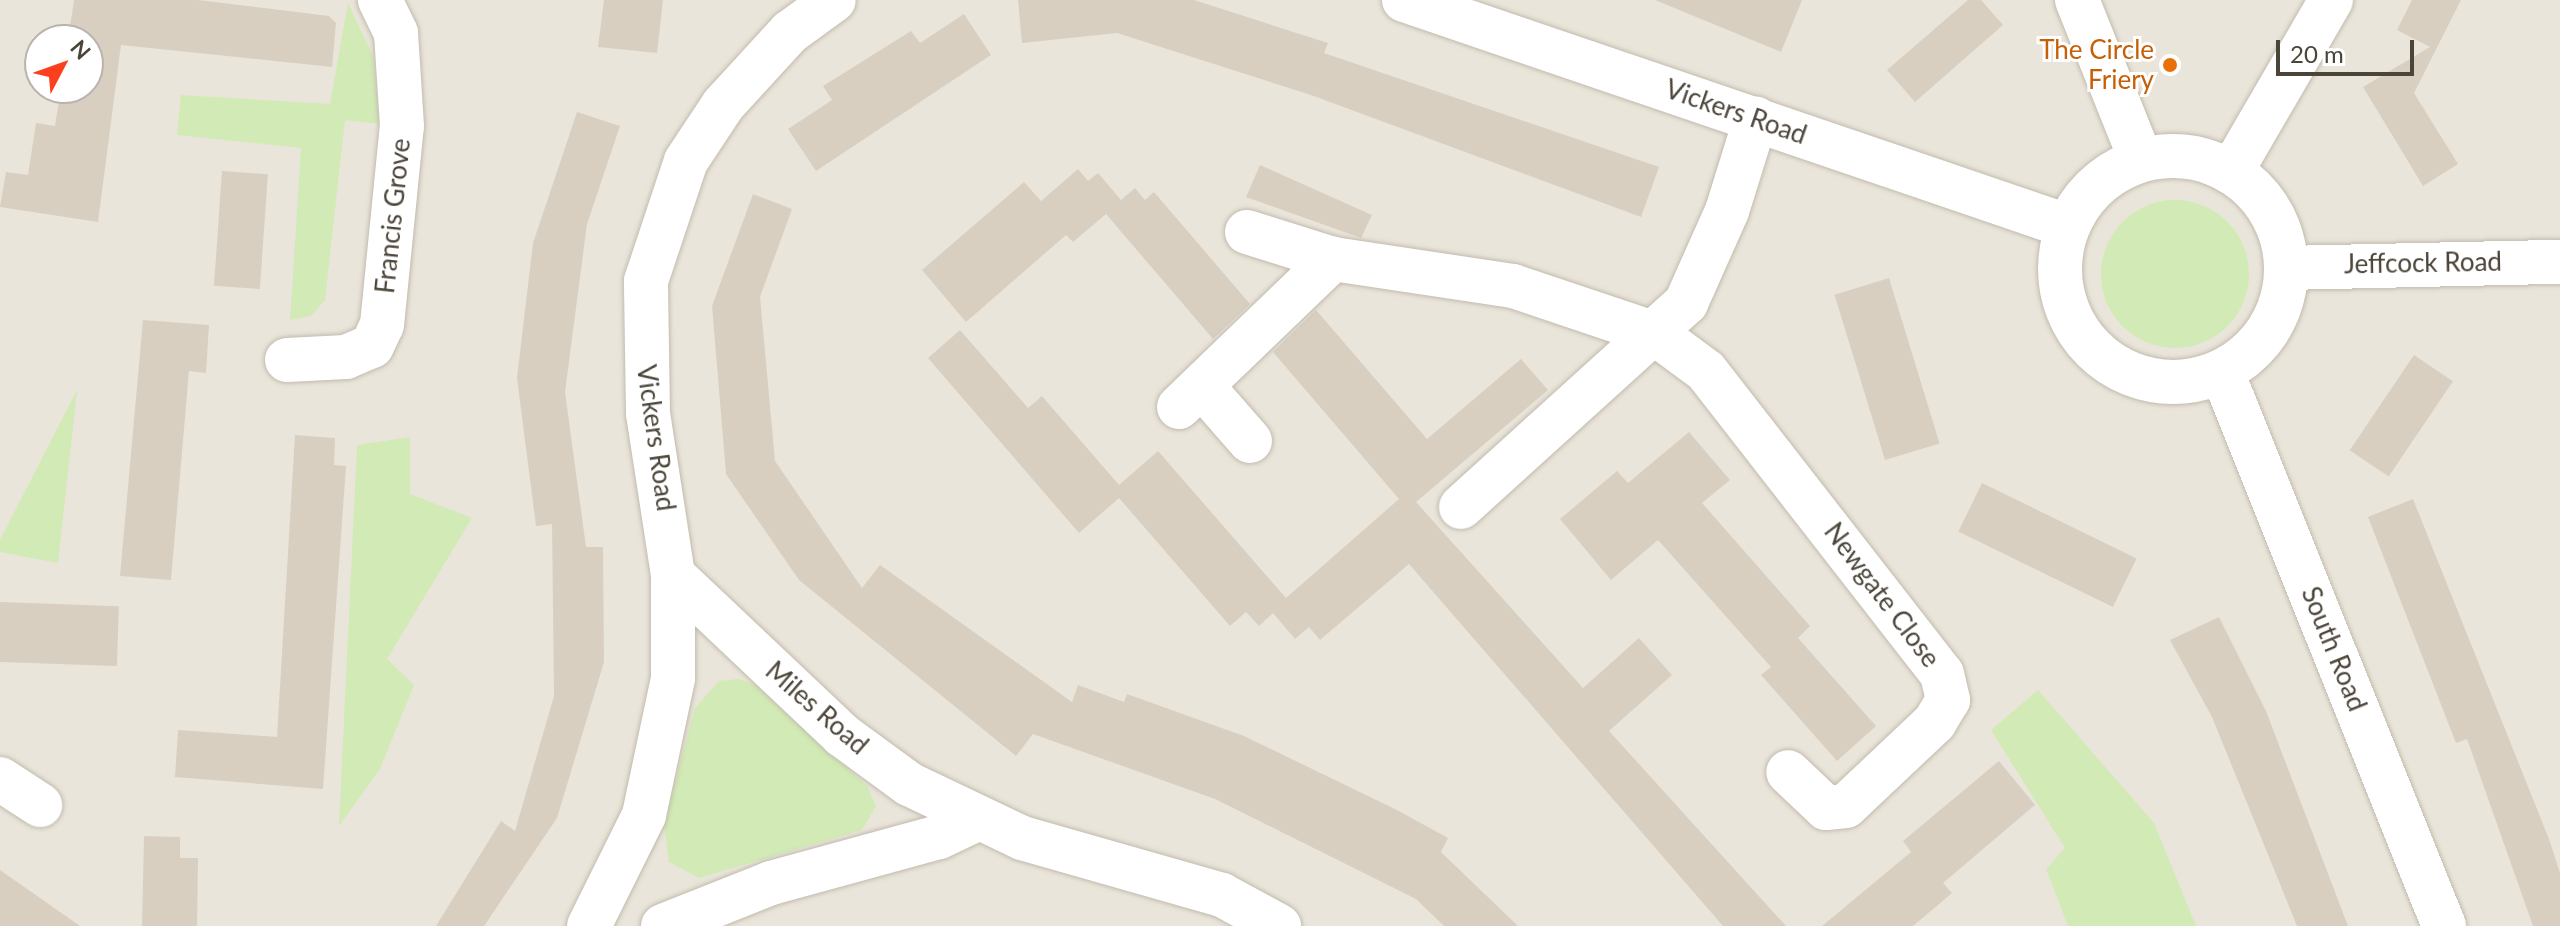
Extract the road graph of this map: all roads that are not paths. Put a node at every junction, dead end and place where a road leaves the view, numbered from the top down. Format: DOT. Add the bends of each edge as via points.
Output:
graph roads {
  1 [pos="380,0"];
  2 [pos="1404,0"];
  3 [pos="2077,0"];
  4 [pos="2331,0"];
  5 [pos="827,2"];
  6 [pos="1756,118"];
  7 [pos="2141,160"];
  8 [pos="2231,172"];
  9 [pos="2067,226"];
  10 [pos="1247,232"];
  11 [pos="1333,259"];
  12 [pos="2560,262"];
  13 [pos="2286,268"];
  14 [pos="1656,334"];
  15 [pos="287,360"];
  16 [pos="2222,372"];
  17 [pos="1250,441"];
  18 [pos="1461,507"];
  19 [pos="673,575"];
  20 [pos="1788,772"];
  21 [pos="0,779"];
  22 [pos="40,805"];
  23 [pos="977,819"];
  24 [pos="589,926"];
  25 [pos="663,926"];
  26 [pos="1279,926"];
  27 [pos="2444,926"];
  1 -- 15 [label="street, Francis Grove" via="396,33 402,126 382,325 372,346 346,357"];
  2 -- 6 [label="street, Vickers Road"];
  3 -- 7 [label="street"];
  4 -- 8 [label="street"];
  5 -- 19 [label="street, Vickers Road" via="743,82 686,161 646,281 648,413"];
  6 -- 9 [label="street, Vickers Road"];
  6 -- 14 [label="street" via="1727,211 1686,303"];
  7 -- 8 [label="street" via="2203,160"];
  7 -- 9 [label="street" via="2110,174"];
  8 -- 13 [label="street" via="2260,197 2280,230"];
  9 -- 16 [label="street" via="2059,264 2064,303 2082,338 2110,364 2146,380 2185,383"];
  10 -- 11 [label="street, Newgate Close"];
  11 -- 14 [label="street, Newgate Close" via="1465,274"];
  11 -- 17 [label="street" via="1191,396"];
  12 -- 13 [label="street, Jeffcock Road"];
  13 -- 16 [label="street" via="2270,329"];
  14 -- 18 [label="street"];
  14 -- 20 [label="street, Newgate Close" via="1706,371 1747,418 1942,674 1948,700 1935,722 1846,806 1826,808"];
  16 -- 27 [label="street, South Road"];
  19 -- 23 [label="street, Miles Road" via="842,735 909,784"];
  19 -- 24 [label="street, Vickers Road" via="666,732 644,815"];
  21 -- 22 [label="street"];
  23 -- 25 [label="street" via="939,837 771,883"];
  23 -- 26 [label="street, Miles Road" via="1222,895"];
}
